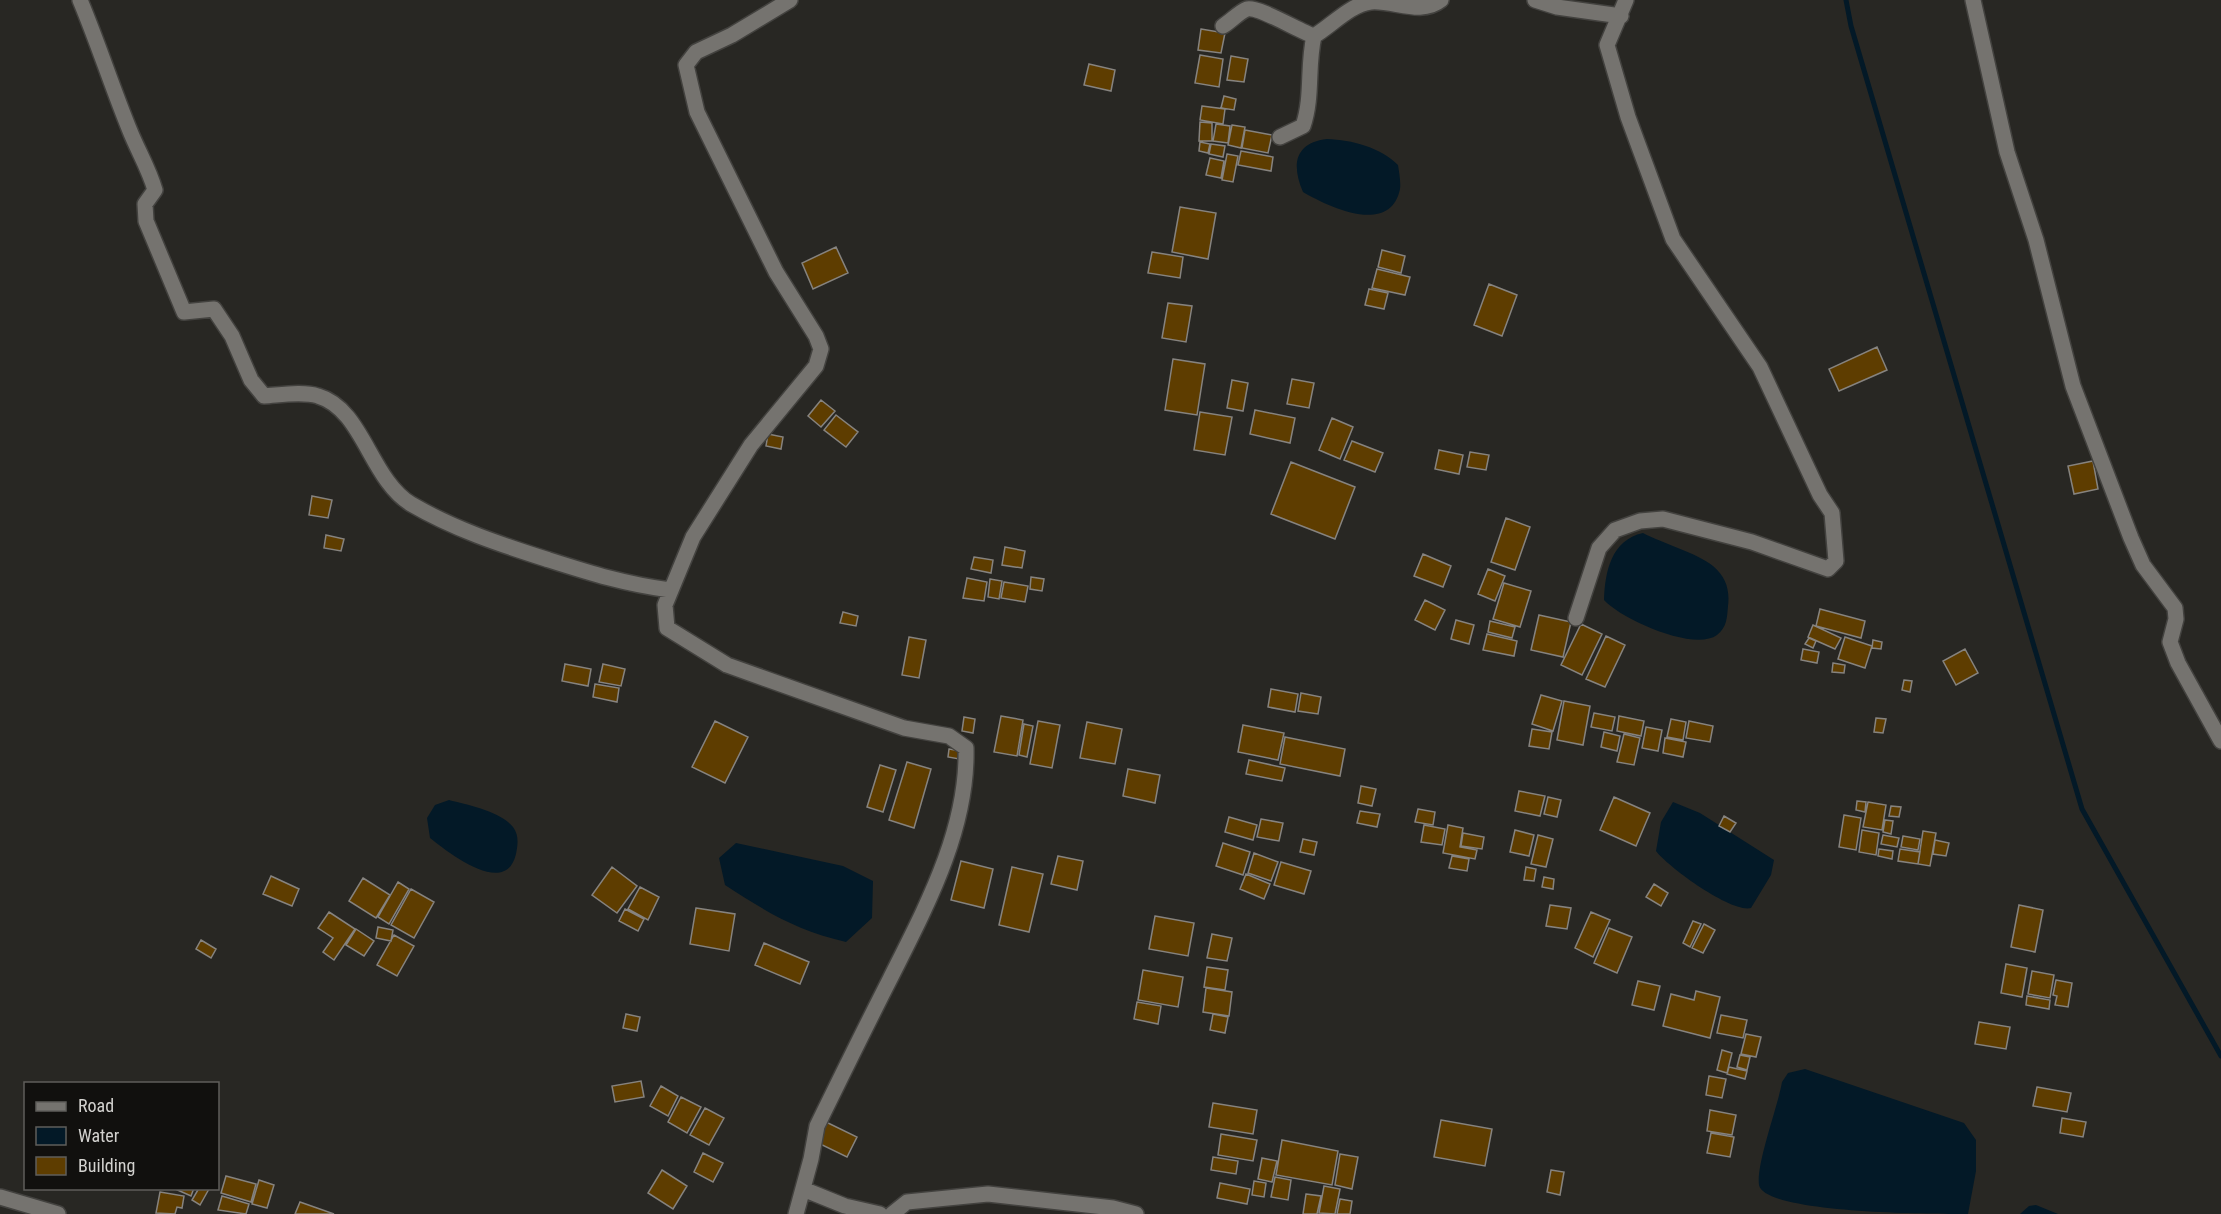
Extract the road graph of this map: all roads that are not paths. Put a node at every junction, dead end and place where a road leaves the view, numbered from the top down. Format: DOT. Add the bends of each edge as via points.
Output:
graph roads {
  1 [pos="80,0"];
  2 [pos="790,0"];
  3 [pos="1441,0"];
  4 [pos="1535,0"];
  5 [pos="1626,0"];
  6 [pos="1973,0"];
  7 [pos="1622,16"];
  8 [pos="1223,26"];
  9 [pos="1314,36"];
  10 [pos="1280,137"];
  11 [pos="670,590"];
  12 [pos="1576,618"];
  13 [pos="2221,741"];
  14 [pos="803,1190"];
  15 [pos="0,1197"];
  16 [pos="58,1214"];
  17 [pos="796,1214"];
  18 [pos="880,1214"];
  19 [pos="892,1214"];
  20 [pos="1136,1214"];
  1 -- 11 [label="street" via="130,132 149,168 155,190 146,204 146,221 184,312 214,309 232,336 251,380 264,396 316,395 338,404 363,439 373,462 408,502 465,532 626,585"];
  2 -- 11 [label="street" via="696,52 686,65 697,112 776,272 821,349 816,366 751,445 717,498 693,537"];
  3 -- 9 [label="street" via="1418,8 1370,2"];
  4 -- 7 [label="street"];
  5 -- 7 [label="street"];
  6 -- 13 [label="street" via="2007,152 2036,240 2073,386 2131,538 2144,565 2175,608 2170,642 2178,663"];
  7 -- 12 [label="street" via="1607,45 1628,117 1673,239 1760,367 1832,513 1836,561 1828,569 1752,542 1663,519 1640,521 1615,530 1599,548"];
  8 -- 9 [label="street" via="1247,9 1262,10 1294,30"];
  9 -- 10 [label="street" via="1308,112 1303,126"];
  11 -- 14 [label="street" via="665,605 667,628 727,665 904,728 949,736 966,748 967,777 960,811 928,901 817,1126"];
  14 -- 17 [label="street"];
  14 -- 18 [label="street"];
  15 -- 16 [label="street"];
  19 -- 20 [label="street" via="907,1202 988,1194"];
}
